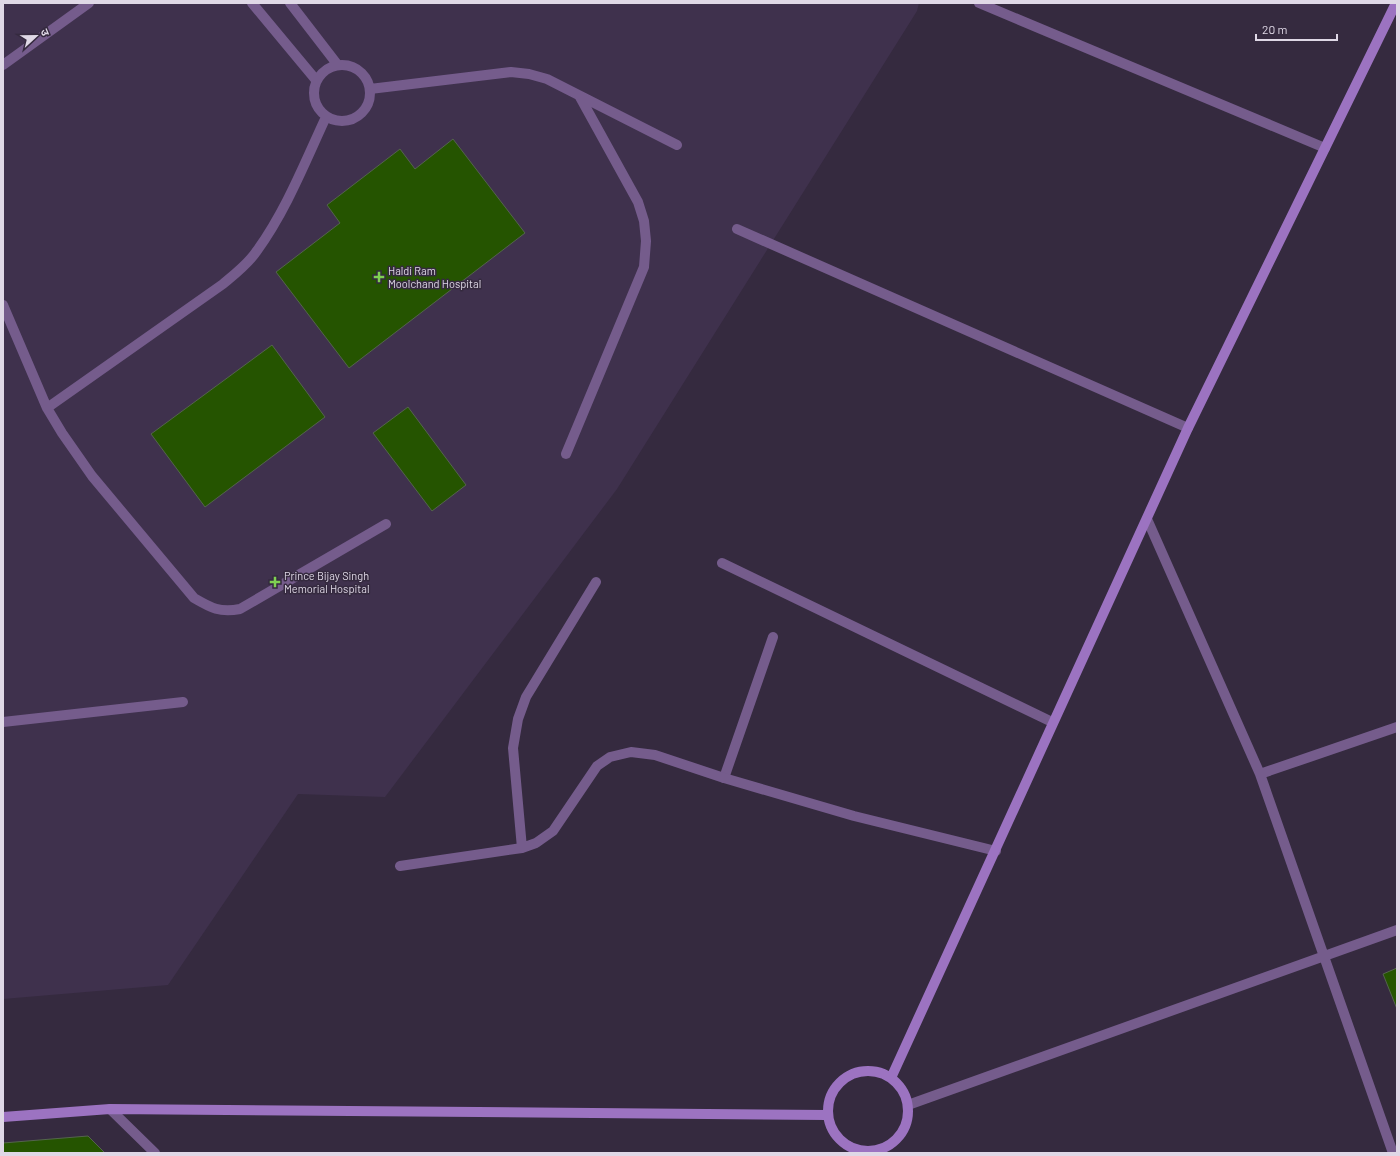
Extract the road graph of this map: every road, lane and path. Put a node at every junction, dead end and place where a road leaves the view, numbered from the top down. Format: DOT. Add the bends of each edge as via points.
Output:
graph roads {
  1 [pos="89,3"];
  2 [pos="252,3"];
  3 [pos="290,3"];
  4 [pos="979,3"];
  5 [pos="1396,3"];
  6 [pos="337,64"];
  7 [pos="3,65"];
  8 [pos="316,80"];
  9 [pos="370,89"];
  10 [pos="580,97"];
  11 [pos="326,117"];
  12 [pos="677,145"];
  13 [pos="1325,148"];
  14 [pos="737,229"];
  15 [pos="3,305"];
  16 [pos="47,408"];
  17 [pos="1188,428"];
  18 [pos="566,454"];
  19 [pos="1147,519"];
  20 [pos="386,524"];
  21 [pos="722,563"];
  22 [pos="596,582"];
  23 [pos="773,637"];
  24 [pos="183,702"];
  25 [pos="3,722"];
  26 [pos="1052,722"];
  27 [pos="1397,727"];
  28 [pos="1260,774"];
  29 [pos="724,778"];
  30 [pos="522,848"];
  31 [pos="996,850"];
  32 [pos="400,866"];
  33 [pos="1397,930"];
  34 [pos="1323,956"];
  35 [pos="891,1078"];
  36 [pos="908,1105"];
  37 [pos="110,1109"];
  38 [pos="827,1115"];
  39 [pos="3,1117"];
  40 [pos="860,1152"];
  41 [pos="155,1153"];
  42 [pos="1393,1153"];
  1 -- 7 [label="street"];
  2 -- 8 [label="street"];
  3 -- 6 [label="street"];
  4 -- 13 [label="street"];
  5 -- 13 [label="street"];
  6 -- 8 [label="street" via="324,70"];
  6 -- 9 [label="street" via="347,65 361,72"];
  8 -- 11 [label="street" via="313,90 315,101"];
  9 -- 10 [label="street" via="511,72 547,79"];
  9 -- 11 [label="street" via="367,106 358,116 348,121 335,121"];
  10 -- 12 [label="street"];
  10 -- 18 [label="street" via="638,202 644,220 646,241 644,267"];
  11 -- 16 [label="street" via="281,211 256,253 240,270 224,284"];
  13 -- 17 [label="street"];
  14 -- 17 [label="street"];
  15 -- 16 [label="street"];
  16 -- 20 [label="street" via="92,476 194,598 211,608 227,611 240,609"];
  17 -- 19 [label="street"];
  19 -- 26 [label="street"];
  19 -- 28 [label="street"];
  21 -- 26 [label="street"];
  22 -- 30 [label="street" via="526,697 518,719 513,748"];
  23 -- 29 [label="street"];
  24 -- 25 [label="street"];
  26 -- 31 [label="street"];
  27 -- 28 [label="street"];
  28 -- 34 [label="street"];
  29 -- 30 [label="street" via="655,755 631,752 610,756 597,766 553,831 536,843"];
  29 -- 31 [label="street" via="854,816"];
  30 -- 32 [label="street"];
  31 -- 35 [label="street"];
  33 -- 34 [label="street"];
  34 -- 36 [label="street"];
  34 -- 42 [label="street"];
  35 -- 36 [label="street" via="903,1090"];
  35 -- 38 [label="street" via="878,1071 862,1070 847,1076 835,1086 828,1100"];
  36 -- 40 [label="street" via="907,1121 900,1135 888,1146"];
  37 -- 38 [label="street"];
  37 -- 39 [label="street"];
  37 -- 41 [label="street"];
  38 -- 40 [label="street" via="832,1131 843,1143"];
}
